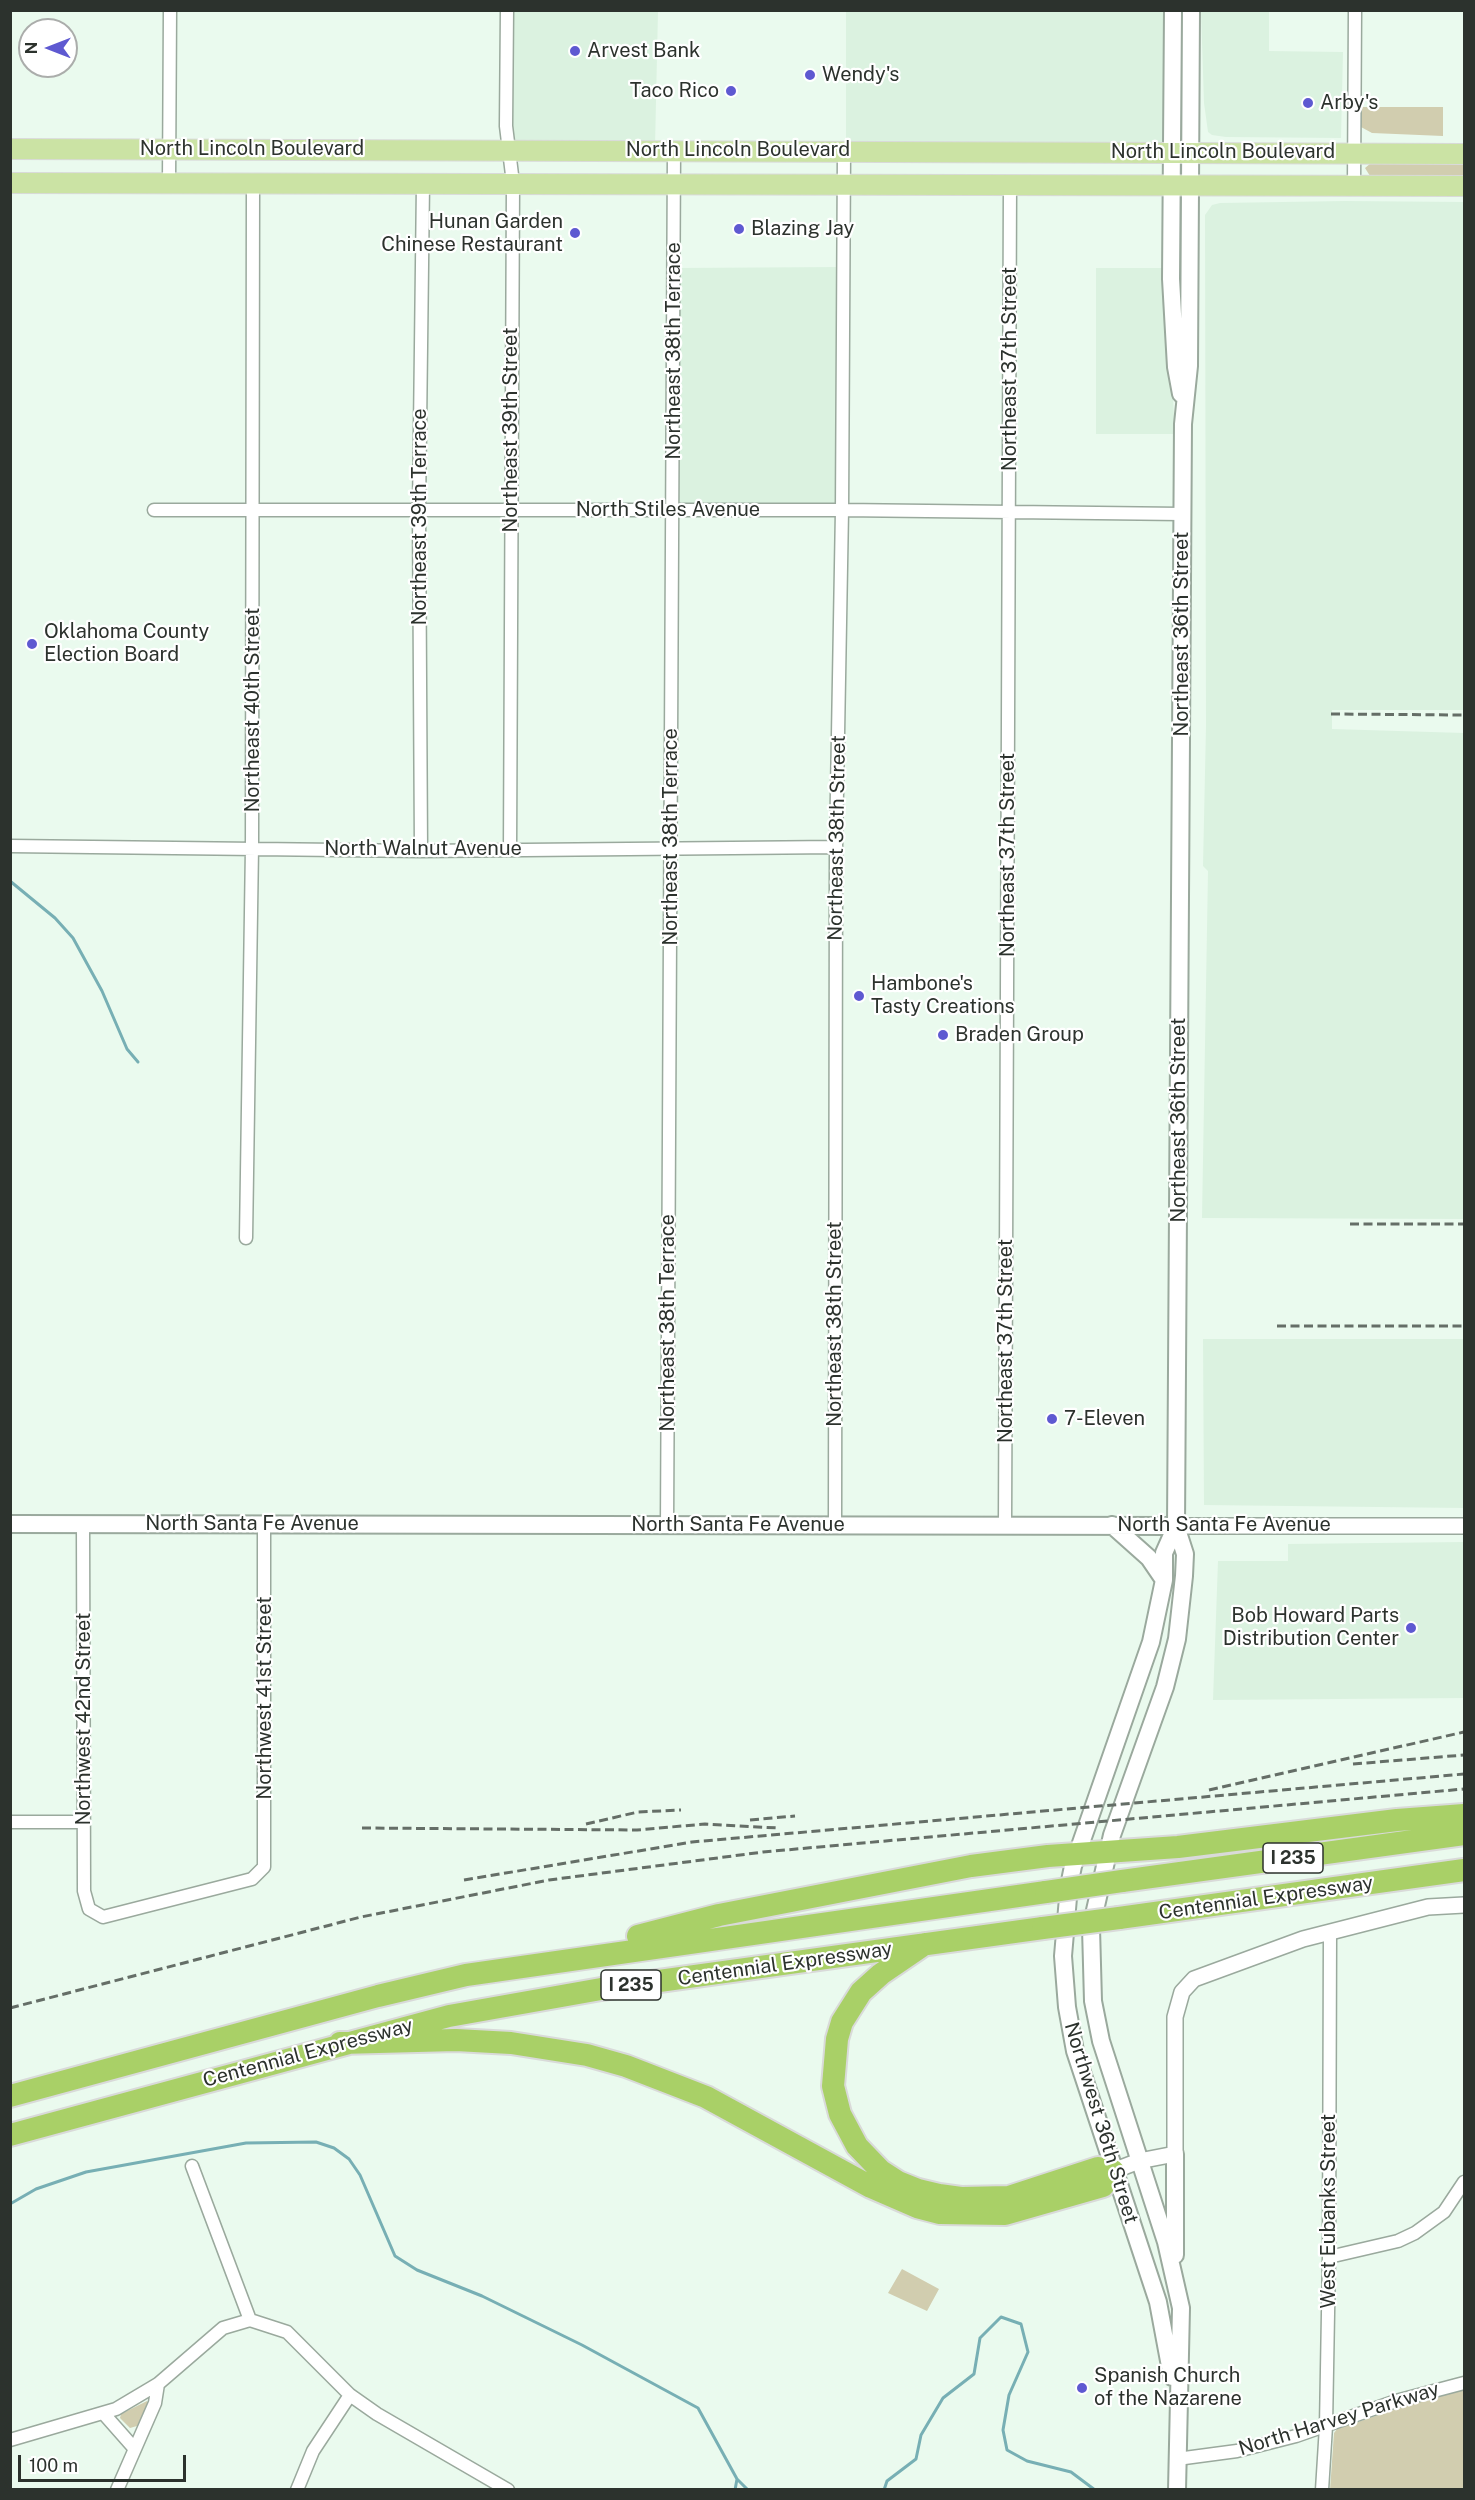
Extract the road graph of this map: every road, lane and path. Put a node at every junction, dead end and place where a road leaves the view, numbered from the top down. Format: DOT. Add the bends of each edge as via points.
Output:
graph roads {
  1 [pos="170,10"];
  2 [pos="507,10"];
  3 [pos="1173,10"];
  4 [pos="1191,10"];
  5 [pos="1355,10"];
  6 [pos="10,149"];
  7 [pos="169,149"];
  8 [pos="336,149"];
  9 [pos="507,150"];
  10 [pos="674,150"];
  11 [pos="844,151"];
  12 [pos="1182,151"];
  13 [pos="1354,153"];
  14 [pos="1464,154"];
  15 [pos="10,183"];
  16 [pos="169,183"];
  17 [pos="253,183"];
  18 [pos="335,183"];
  19 [pos="423,183"];
  20 [pos="513,183"];
  21 [pos="844,183"];
  22 [pos="675,184"];
  23 [pos="1010,184"];
  24 [pos="1181,186"];
  25 [pos="1354,186"];
  26 [pos="1464,186"];
  27 [pos="154,510"];
  28 [pos="254,510"];
  29 [pos="419,510"];
  30 [pos="510,510"];
  31 [pos="842,510"];
  32 [pos="674,511"];
  33 [pos="1009,514"];
  34 [pos="1182,514"];
  35 [pos="10,846"];
  36 [pos="252,847"];
  37 [pos="670,847"];
  38 [pos="836,847"];
  39 [pos="510,850"];
  40 [pos="421,851"];
  41 [pos="246,1238"];
  42 [pos="10,1524"];
  43 [pos="83,1524"];
  44 [pos="264,1524"];
  45 [pos="667,1525"];
  46 [pos="835,1525"];
  47 [pos="1005,1525"];
  48 [pos="1112,1525"];
  49 [pos="1176,1526"];
  50 [pos="1464,1526"];
  51 [pos="1164,1580"];
  52 [pos="1464,1815"];
  53 [pos="10,1822"];
  54 [pos="84,1822"];
  55 [pos="1464,1834"];
  56 [pos="1108,1852"];
  57 [pos="1077,1854"];
  58 [pos="1464,1870"];
  59 [pos="1464,1905"];
  60 [pos="91,1912"];
  61 [pos="1329,1933"];
  62 [pos="925,1944"];
  63 [pos="532,1964"];
  64 [pos="340,2043"];
  65 [pos="10,2096"];
  66 [pos="10,2135"];
  67 [pos="1175,2154"];
  68 [pos="1138,2161"];
  69 [pos="192,2166"];
  70 [pos="1113,2171"];
  71 [pos="1464,2182"];
  72 [pos="1329,2257"];
  73 [pos="1174,2271"];
  74 [pos="250,2320"];
  75 [pos="1464,2383"];
  76 [pos="158,2384"];
  77 [pos="350,2395"];
  78 [pos="1177,2408"];
  79 [pos="104,2414"];
  80 [pos="1326,2426"];
  81 [pos="10,2440"];
  82 [pos="134,2448"];
  83 [pos="1177,2459"];
  84 [pos="501,2488"];
  85 [pos="117,2490"];
  86 [pos="297,2490"];
  87 [pos="1177,2490"];
  88 [pos="1322,2490"];
  1 -- 7 [label="street"];
  2 -- 9 [label="street, Northeast 39th Street"];
  3 -- 12 [label="main road, Northeast 36th Street"];
  4 -- 12 [label="main road, Northeast 36th Street"];
  5 -- 13 [label="street"];
  6 -- 7 [label="main road, North Lincoln Boulevard"];
  7 -- 8 [label="main road, North Lincoln Boulevard"];
  7 -- 16 [label="street"];
  8 -- 9 [label="main road, North Lincoln Boulevard"];
  8 -- 18 [label="main road"];
  9 -- 10 [label="main road, North Lincoln Boulevard"];
  9 -- 20 [label="street, Northeast 39th Street"];
  10 -- 11 [label="main road, North Lincoln Boulevard"];
  10 -- 22 [label="street, Northeast 38th Terrace"];
  11 -- 12 [label="main road, North Lincoln Boulevard"];
  11 -- 21 [label="street, Northeast 38th Street"];
  12 -- 13 [label="main road, North Lincoln Boulevard"];
  12 -- 24 [label="main road, Northeast 36th Street"];
  13 -- 14 [label="main road, North Lincoln Boulevard"];
  13 -- 25 [label="street"];
  15 -- 16 [label="main road, North Lincoln Boulevard"];
  16 -- 17 [label="main road, North Lincoln Boulevard"];
  17 -- 18 [label="main road, North Lincoln Boulevard"];
  17 -- 28 [label="street, Northeast 40th Street"];
  18 -- 19 [label="main road, North Lincoln Boulevard"];
  19 -- 20 [label="main road, North Lincoln Boulevard"];
  19 -- 29 [label="street, Northeast 39th Terrace"];
  20 -- 22 [label="main road, North Lincoln Boulevard"];
  20 -- 30 [label="street, Northeast 39th Street"];
  21 -- 22 [label="main road, North Lincoln Boulevard"];
  21 -- 23 [label="main road, North Lincoln Boulevard"];
  21 -- 31 [label="street, Northeast 38th Street"];
  22 -- 32 [label="street, Northeast 38th Terrace"];
  23 -- 24 [label="main road, North Lincoln Boulevard"];
  23 -- 33 [label="street, Northeast 37th Street"];
  24 -- 25 [label="main road, North Lincoln Boulevard"];
  24 -- 34 [label="main road, Northeast 36th Street" via="1172,300 1183,407"];
  25 -- 26 [label="main road, North Lincoln Boulevard"];
  27 -- 28 [label="street, North Stiles Avenue"];
  28 -- 29 [label="street, North Stiles Avenue"];
  28 -- 36 [label="street, Northeast 40th Street"];
  29 -- 30 [label="street, North Stiles Avenue"];
  29 -- 40 [label="street, Northeast 39th Terrace"];
  30 -- 32 [label="street, North Stiles Avenue"];
  30 -- 39 [label="street, Northeast 39th Street"];
  31 -- 32 [label="street, North Stiles Avenue"];
  31 -- 33 [label="street, North Stiles Avenue"];
  31 -- 38 [label="street, Northeast 38th Street"];
  32 -- 37 [label="street, Northeast 38th Terrace"];
  33 -- 34 [label="street, North Stiles Avenue"];
  33 -- 47 [label="street, Northeast 37th Street"];
  34 -- 49 [label="main road, Northeast 36th Street"];
  35 -- 36 [label="street, North Walnut Avenue"];
  36 -- 40 [label="street, North Walnut Avenue"];
  36 -- 41 [label="street, Northeast 40th Street"];
  37 -- 38 [label="street, North Walnut Avenue"];
  37 -- 39 [label="street, North Walnut Avenue"];
  37 -- 45 [label="street, Northeast 38th Terrace"];
  38 -- 46 [label="street, Northeast 38th Street"];
  39 -- 40 [label="street, North Walnut Avenue"];
  42 -- 43 [label="main road, North Santa Fe Avenue"];
  43 -- 44 [label="main road, North Santa Fe Avenue"];
  43 -- 54 [label="street, Northwest 42nd Street"];
  44 -- 45 [label="main road, North Santa Fe Avenue"];
  44 -- 60 [label="street, Northwest 41st Street" via="262,1870 252,1879 117,1916 103,1917"];
  45 -- 46 [label="main road, North Santa Fe Avenue"];
  46 -- 47 [label="main road, North Santa Fe Avenue"];
  47 -- 48 [label="main road, North Santa Fe Avenue"];
  48 -- 49 [label="main road, North Santa Fe Avenue"];
  48 -- 51 [label="main road" via="1149,1558"];
  49 -- 50 [label="street, North Santa Fe Avenue"];
  49 -- 51 [label="main road, Northwest 36th Street" via="1164,1553"];
  49 -- 56 [label="main road, Northeast 36th Street" via="1185,1554 1177,1639 1165,1687"];
  51 -- 57 [label="main road, Northwest 36th Street" via="1146,1659"];
  52 -- 56 [label="highway"];
  53 -- 54 [label="street"];
  54 -- 60 [label="street, Northwest 42nd Street" via="85,1900"];
  55 -- 63 [label="highway, Centennial Expressway / I 235, bridge"];
  56 -- 57 [label="highway"];
  56 -- 68 [label="main road, Northwest 36th Street" via="1092,1916 1093,2001 1101,2041"];
  57 -- 63 [label="highway" via="947,1870 719,1915"];
  57 -- 70 [label="main road, Northwest 36th Street" via="1069,1886 1064,1938 1067,2007 1075,2051"];
  58 -- 62 [label="highway, Centennial Expressway / I 235, bridge"];
  59 -- 61 [label="street" via="1428,1907"];
  61 -- 67 [label="street" via="1220,1967 1186,1985 1174,2017"];
  61 -- 72 [label="street, West Eubanks Street"];
  62 -- 64 [label="highway, Centennial Expressway / I 235" via="520,2002"];
  62 -- 70 [label="highway" via="861,1992 837,2038 833,2072 836,2101 846,2129 867,2159 918,2190 961,2198 1009,2197 1098,2168"];
  63 -- 65 [label="highway, Centennial Expressway / I 235" via="378,1996"];
  64 -- 66 [label="highway, Centennial Expressway / I 235"];
  64 -- 70 [label="highway" via="512,2043 587,2055 626,2066 706,2097 879,2192 940,2213 989,2216 1019,2212 1103,2186"];
  67 -- 68 [label="street"];
  67 -- 73 [label="main road"];
  68 -- 70 [label="street"];
  68 -- 73 [label="main road, Northwest 36th Street"];
  69 -- 74 [label="street"];
  70 -- 78 [label="main road, Northwest 36th Street" via="1158,2302"];
  71 -- 72 [label="street" via="1444,2212 1415,2233"];
  72 -- 80 [label="street, West Eubanks Street"];
  73 -- 78 [label="main road, Northwest 36th Street" via="1182,2328"];
  74 -- 76 [label="street" via="223,2328"];
  74 -- 77 [label="street" via="287,2332"];
  75 -- 80 [label="street, North Harvey Parkway" via="1395,2401"];
  76 -- 79 [label="street"];
  76 -- 82 [label="street" via="155,2403"];
  77 -- 84 [label="street"];
  77 -- 86 [label="street" via="313,2451"];
  78 -- 83 [label="main road, Northwest 36th Street"];
  79 -- 81 [label="street"];
  79 -- 82 [label="street"];
  80 -- 83 [label="street, North Harvey Parkway" via="1237,2451"];
  80 -- 88 [label="street, West Eubanks Street"];
  82 -- 85 [label="street"];
  83 -- 87 [label="main road, Northwest 36th Street"];
}
